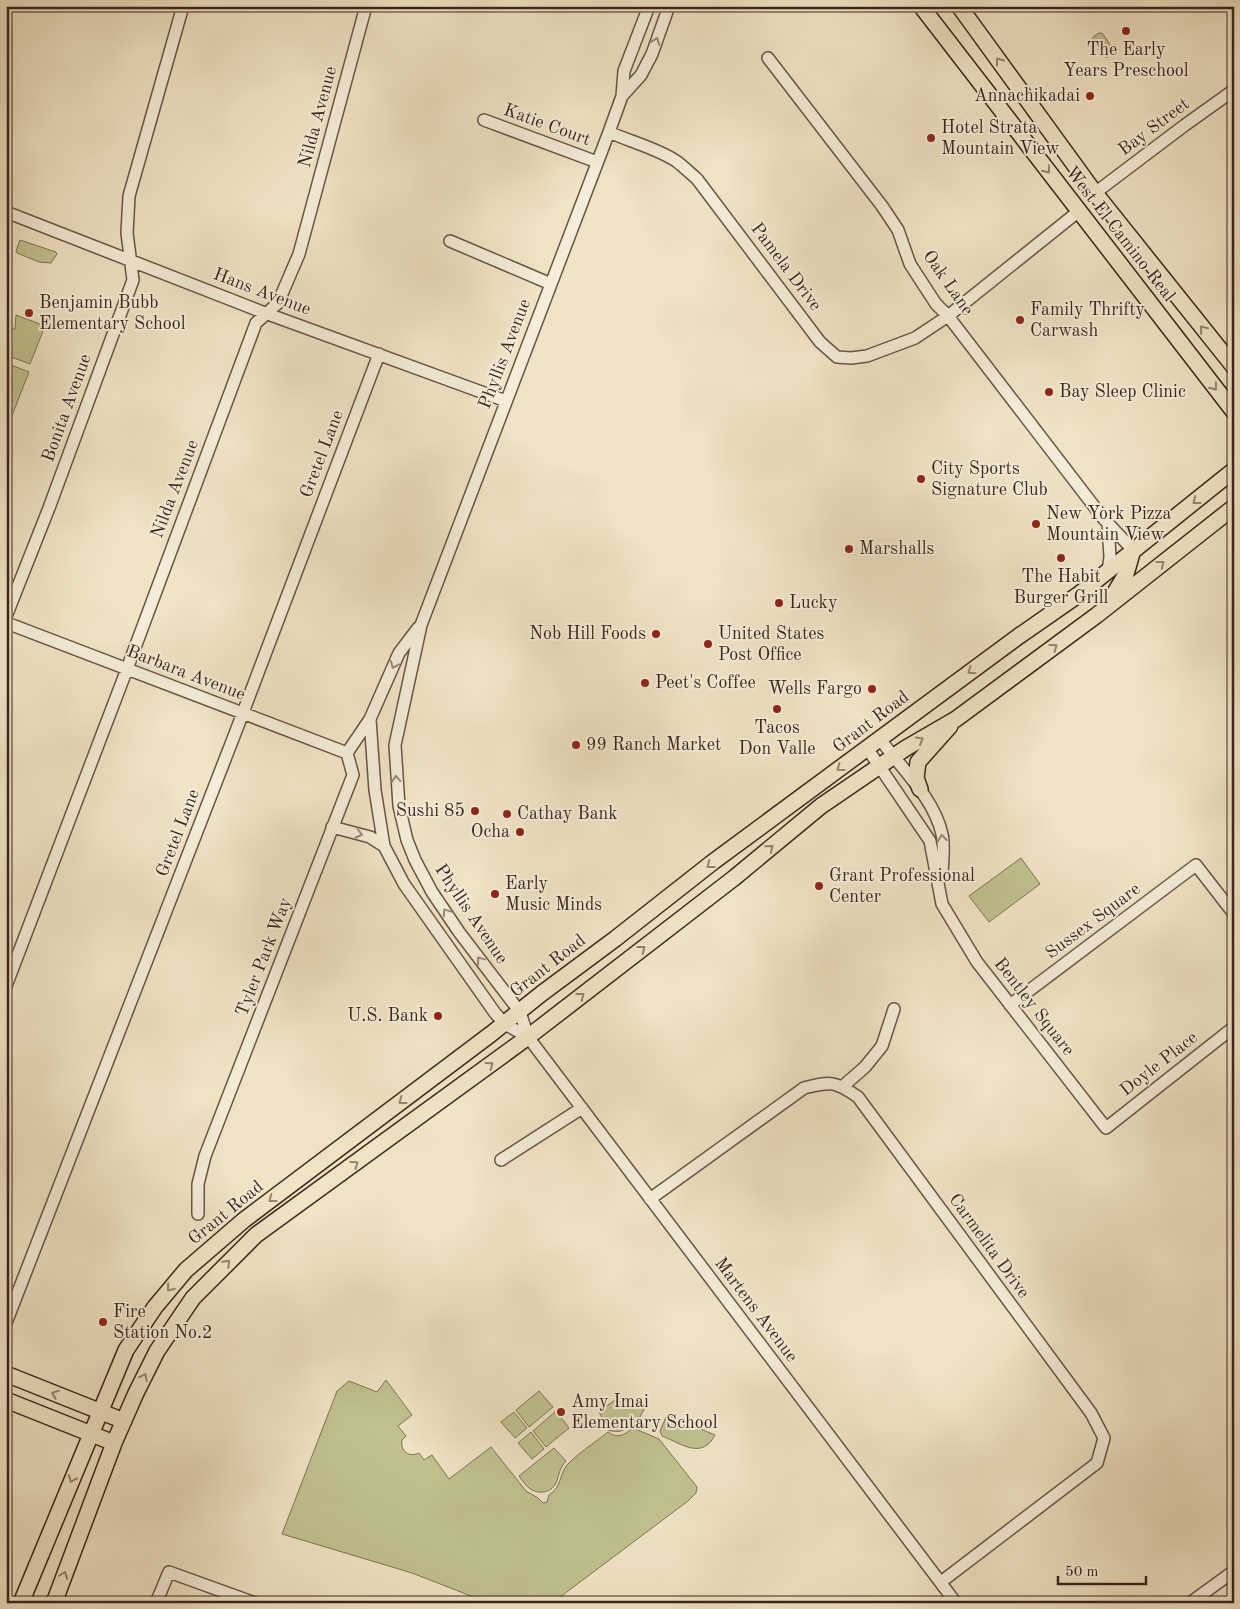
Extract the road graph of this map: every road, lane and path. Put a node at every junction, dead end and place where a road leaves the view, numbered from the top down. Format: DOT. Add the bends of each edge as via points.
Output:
graph roads {
  1 [pos="182,6"];
  2 [pos="366,6"];
  3 [pos="648,6"];
  4 [pos="669,6"];
  5 [pos="921,6"];
  6 [pos="959,6"];
  7 [pos="768,58"];
  8 [pos="1234,90"];
  9 [pos="622,96"];
  10 [pos="484,120"];
  11 [pos="609,132"];
  12 [pos="597,162"];
  13 [pos="1096,193"];
  14 [pos="1079,211"];
  15 [pos="6,212"];
  16 [pos="450,241"];
  17 [pos="132,261"];
  18 [pos="551,284"];
  19 [pos="265,313"];
  20 [pos="948,316"];
  21 [pos="380,354"];
  22 [pos="1234,367"];
  23 [pos="506,402"];
  24 [pos="1234,412"];
  25 [pos="1234,470"];
  26 [pos="1234,507"];
  27 [pos="1108,524"];
  28 [pos="1133,550"];
  29 [pos="1108,571"];
  30 [pos="1126,574"];
  31 [pos="1143,578"];
  32 [pos="1107,607"];
  33 [pos="8,620"];
  34 [pos="421,625"];
  35 [pos="127,669"];
  36 [pos="243,713"];
  37 [pos="370,718"];
  38 [pos="956,719"];
  39 [pos="880,739"];
  40 [pos="867,748"];
  41 [pos="347,753"];
  42 [pos="893,757"];
  43 [pos="879,766"];
  44 [pos="920,789"];
  45 [pos="332,828"];
  46 [pos="384,846"];
  47 [pos="942,904"];
  48 [pos="1234,914"];
  49 [pos="6,986"];
  50 [pos="1010,1005"];
  51 [pos="894,1009"];
  52 [pos="520,1012"];
  53 [pos="505,1024"];
  54 [pos="1234,1027"];
  55 [pos="528,1037"];
  56 [pos="842,1086"];
  57 [pos="582,1108"];
  58 [pos="1106,1128"];
  59 [pos="501,1160"];
  60 [pos="650,1199"];
  61 [pos="198,1214"];
  62 [pos="6,1323"];
  63 [pos="6,1374"];
  64 [pos="6,1400"];
  65 [pos="100,1412"];
  66 [pos="124,1422"];
  67 [pos="90,1434"];
  68 [pos="114,1443"];
  69 [pos="1234,1571"];
  70 [pos="941,1582"];
  71 [pos="21,1603"];
  72 [pos="54,1603"];
  73 [pos="156,1603"];
  74 [pos="256,1603"];
  75 [pos="956,1603"];
  76 [pos="1190,1603"];
  1 -- 17 [label="street, Bonita Avenue" via="129,196 127,233"];
  2 -- 19 [label="street, Nilda Avenue" via="299,254 278,303"];
  3 -- 9 [label="street, Phyllis Avenue" via="624,71"];
  9 -- 4 [label="street, Phyllis Avenue, one-way" via="640,76 652,54"];
  5 -- 14 [label="main road, West El Camino Real, one-way"];
  13 -- 6 [label="main road, West El Camino Real, one-way"];
  7 -- 20 [label="street, Oak Lane" via="882,206 898,230 910,264 936,304"];
  8 -- 13 [label="street, Bay Street"];
  9 -- 11 [label="street, Phyllis Avenue"];
  10 -- 12 [label="street, Katie Court"];
  11 -- 12 [label="street, Phyllis Avenue"];
  11 -- 20 [label="street, Pamela Drive" via="677,161 697,179 820,342 837,357 867,356 904,344"];
  12 -- 18 [label="street, Phyllis Avenue"];
  22 -- 13 [label="main road, West El Camino Real, one-way"];
  14 -- 20 [label="street"];
  14 -- 24 [label="main road, West El Camino Real, one-way"];
  15 -- 17 [label="street, Hans Avenue"];
  16 -- 18 [label="street"];
  17 -- 19 [label="street, Hans Avenue"];
  17 -- 33 [label="street, Bonita Avenue" via="133,280"];
  18 -- 23 [label="street, Phyllis Avenue"];
  19 -- 21 [label="street, Hans Avenue"];
  19 -- 35 [label="street, Nilda Avenue" via="256,323"];
  20 -- 27 [label="street, Oak Lane"];
  21 -- 23 [label="street, Hans Avenue"];
  21 -- 36 [label="street, Gretel Lane"];
  23 -- 34 [label="street, Phyllis Avenue"];
  25 -- 28 [label="main road, Grant Road, one-way"];
  31 -- 26 [label="main road, Grant Road, one-way"];
  27 -- 28 [label="street, Oak Lane"];
  27 -- 29 [label="street"];
  28 -- 29 [label="main road, Grant Road"];
  28 -- 30 [label="main road"];
  29 -- 30 [label="main road"];
  29 -- 39 [label="main road, Grant Road, one-way"];
  30 -- 31 [label="main road"];
  30 -- 32 [label="main road"];
  31 -- 32 [label="main road, Grant Road"];
  38 -- 32 [label="main road, Grant Road, one-way"];
  33 -- 35 [label="street, Barbara Avenue"];
  34 -- 37 [label="street, Phyllis Avenue, one-way" via="399,652"];
  52 -- 34 [label="street, Phyllis Avenue, one-way" via="432,892 407,840 399,806 395,746"];
  35 -- 36 [label="street, Barbara Avenue"];
  35 -- 49 [label="street, Nilda Avenue"];
  36 -- 41 [label="street, Barbara Avenue"];
  36 -- 62 [label="street, Gretel Lane"];
  37 -- 41 [label="street"];
  37 -- 46 [label="street, Phyllis Avenue" via="375,790"];
  42 -- 38 [label="main road, Grant Road, one-way"];
  38 -- 44 [label="main road" via="918,762 916,778"];
  39 -- 40 [label="main road, Grant Road"];
  39 -- 42 [label="street"];
  40 -- 43 [label="street, Bentley Square"];
  40 -- 52 [label="main road, Grant Road, one-way" via="713,862"];
  41 -- 45 [label="street, Tyler Park Way" via="353,775"];
  42 -- 43 [label="main road, Grant Road"];
  42 -- 44 [label="street"];
  43 -- 47 [label="street, Bentley Square" via="930,841"];
  55 -- 43 [label="main road, Grant Road, one-way" via="734,878 821,806"];
  47 -- 44 [label="street, one-way" via="943,835 935,812"];
  45 -- 46 [label="street, one-way" via="370,837"];
  45 -- 61 [label="street, Tyler Park Way" via="205,1156 198,1184"];
  46 -- 53 [label="street, Phyllis Avenue" via="404,884"];
  47 -- 50 [label="street, Bentley Square" via="977,962"];
  48 -- 50 [label="street, Sussex Square" via="1196,865"];
  50 -- 58 [label="street, Bentley Square"];
  51 -- 56 [label="street" via="882,1046 865,1067"];
  52 -- 53 [label="main road, Grant Road"];
  52 -- 55 [label="street, Phyllis Avenue"];
  53 -- 55 [label="street, Phyllis Avenue"];
  53 -- 65 [label="main road, Grant Road, one-way" via="244,1220 186,1270 136,1335"];
  54 -- 58 [label="street, Doyle Place"];
  55 -- 57 [label="street, Martens Avenue"];
  66 -- 55 [label="main road, Grant Road, one-way" via="156,1352 193,1298 256,1235"];
  56 -- 60 [label="street" via="825,1082 804,1088"];
  56 -- 70 [label="street, Carmelita Drive" via="858,1097 1091,1413 1104,1438 1097,1462"];
  57 -- 59 [label="street"];
  57 -- 60 [label="street, Martens Avenue"];
  60 -- 70 [label="street, Martens Avenue"];
  65 -- 63 [label="main road, one-way"];
  64 -- 67 [label="main road"];
  65 -- 66 [label="main road"];
  65 -- 67 [label="main road, Grant Road"];
  66 -- 68 [label="main road, Grant Road"];
  67 -- 68 [label="main road"];
  67 -- 71 [label="main road, Grant Road, one-way"];
  72 -- 68 [label="main road, Grant Road, one-way"];
  69 -- 76 [label="street"];
  70 -- 75 [label="street, Martens Avenue"];
  73 -- 74 [label="street" via="169,1572"];
}
